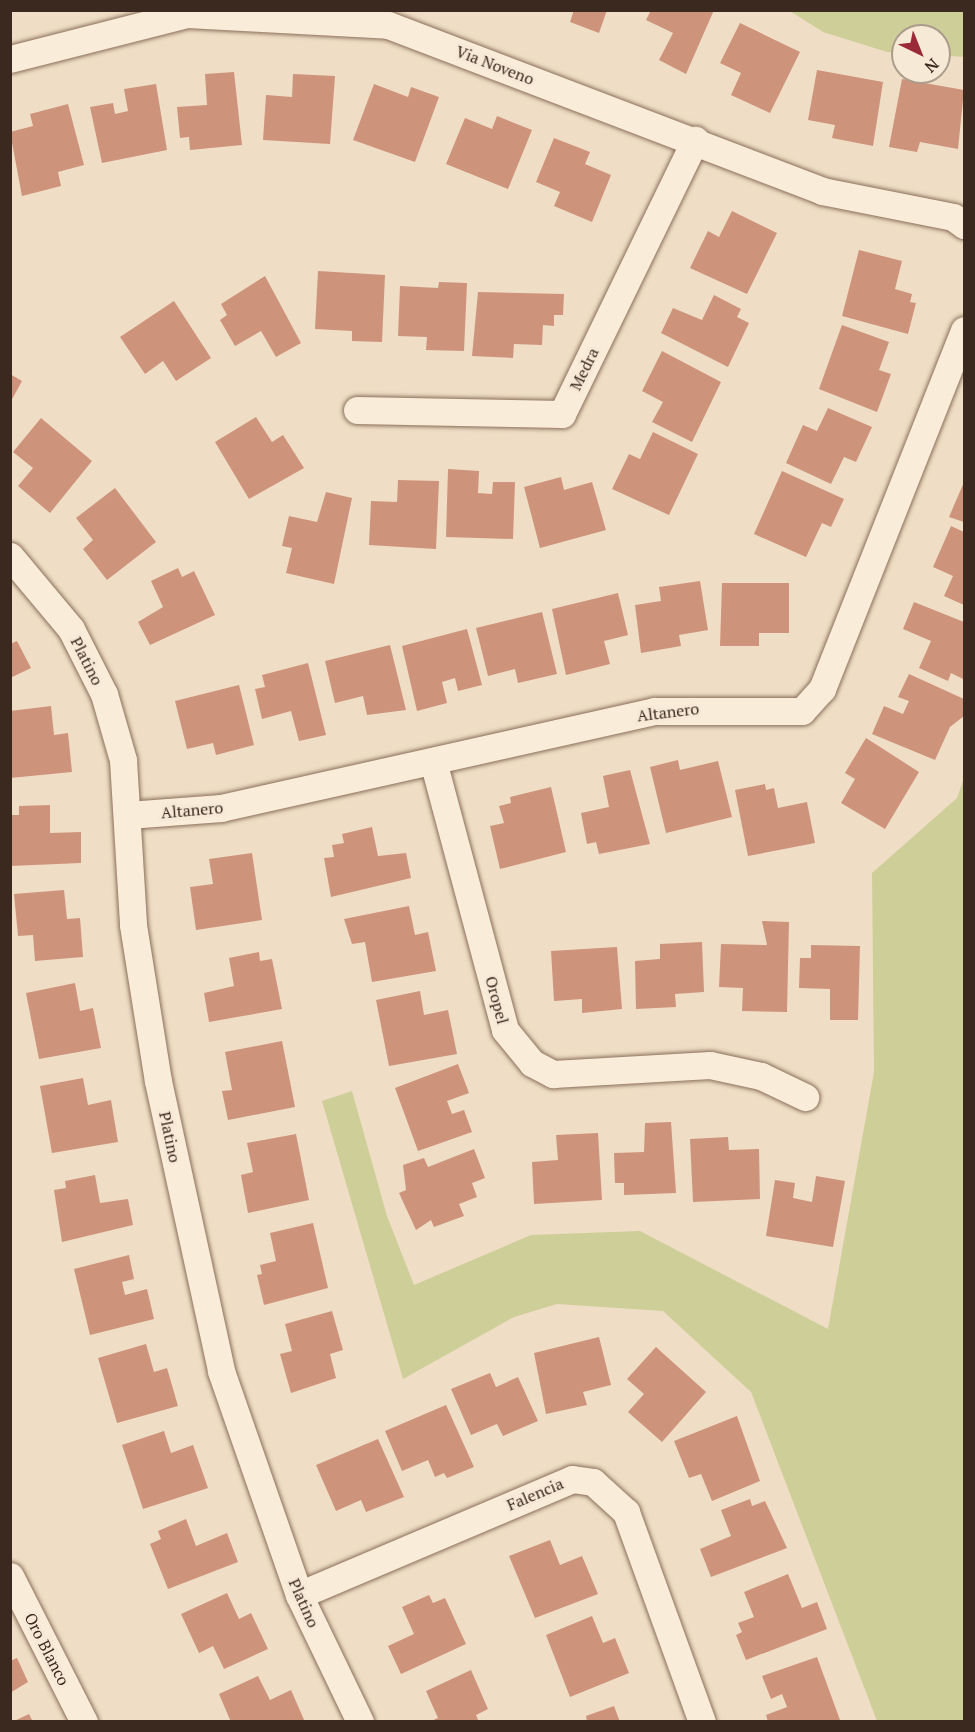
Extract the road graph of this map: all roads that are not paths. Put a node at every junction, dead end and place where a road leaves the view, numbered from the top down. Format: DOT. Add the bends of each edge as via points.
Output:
graph roads {
  1 [pos="10,59"];
  2 [pos="695,140"];
  3 [pos="964,225"];
  4 [pos="964,330"];
  5 [pos="357,410"];
  6 [pos="10,556"];
  7 [pos="434,761"];
  8 [pos="128,816"];
  9 [pos="805,1096"];
  10 [pos="10,1576"];
  11 [pos="299,1595"];
  12 [pos="84,1722"];
  13 [pos="360,1722"];
  14 [pos="702,1722"];
  1 -- 2 [label="street, Via Noveno" via="187,14 388,25"];
  2 -- 3 [label="street, Via Noveno" via="822,191 953,217"];
  2 -- 5 [label="street, Medra" via="562,414"];
  4 -- 7 [label="street, Altanero" via="822,689 802,711 654,711"];
  6 -- 8 [label="street, Platino" via="71,629 104,694 123,760"];
  7 -- 8 [label="street, Altanero" via="221,808"];
  7 -- 9 [label="street, Oropel" via="505,1030 532,1063 553,1074 710,1065 762,1076"];
  8 -- 11 [label="street, Platino" via="133,925 158,1081 221,1371"];
  10 -- 12 [label="street, Oro Blanco"];
  11 -- 13 [label="street, Platino"];
  11 -- 14 [label="street, Falencia" via="572,1479 592,1482 626,1512"];
}
